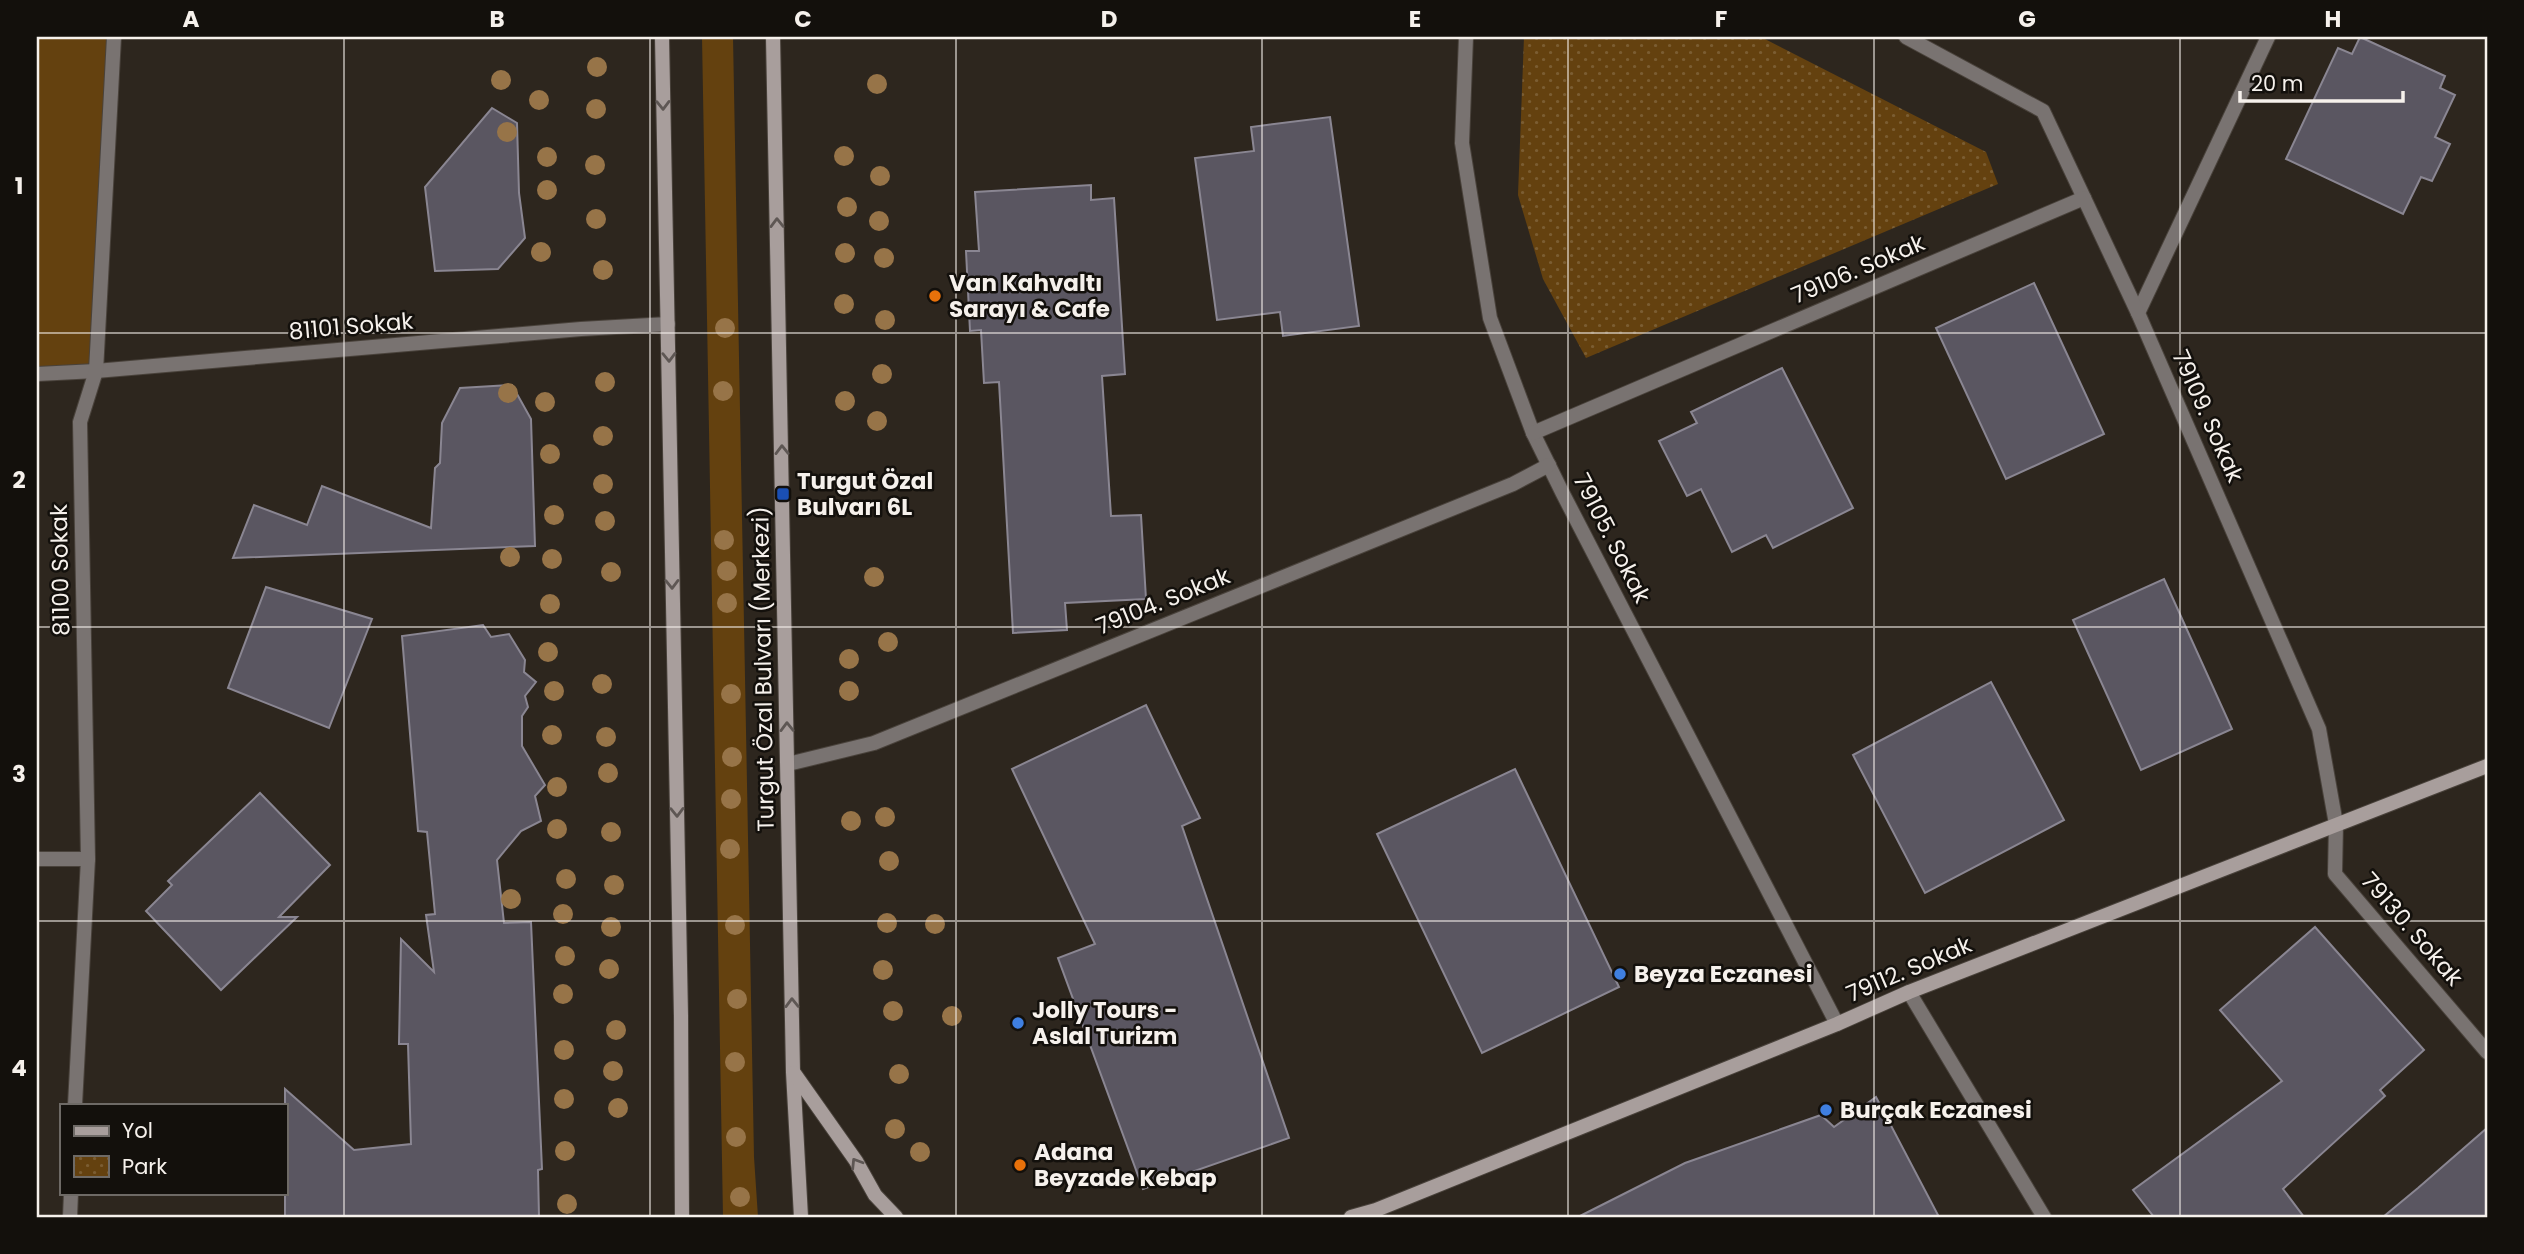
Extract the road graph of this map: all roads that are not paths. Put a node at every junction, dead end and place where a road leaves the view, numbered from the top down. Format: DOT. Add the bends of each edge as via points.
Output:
graph roads {
  1 [pos="114,37"];
  2 [pos="662,37"];
  3 [pos="774,37"];
  4 [pos="1466,37"];
  5 [pos="1906,37"];
  6 [pos="2267,37"];
  7 [pos="2084,198"];
  8 [pos="2138,313"];
  9 [pos="668,324"];
  10 [pos="96,371"];
  11 [pos="37,374"];
  12 [pos="1533,433"];
  13 [pos="1549,465"];
  14 [pos="788,764"];
  15 [pos="2487,766"];
  16 [pos="2336,824"];
  17 [pos="37,859"];
  18 [pos="88,859"];
  19 [pos="1909,992"];
  20 [pos="1837,1024"];
  21 [pos="2487,1052"];
  22 [pos="793,1072"];
  23 [pos="75,1104"];
  24 [pos="71,1194"];
  25 [pos="1378,1214"];
  26 [pos="69,1217"];
  27 [pos="682,1217"];
  28 [pos="801,1217"];
  29 [pos="896,1217"];
  30 [pos="1351,1217"];
  31 [pos="2044,1217"];
  1 -- 10 [label="street, 81100 Sokak"];
  2 -- 9 [label="main road, one-way"];
  14 -- 3 [label="main road, Turgut Özal Bulvarı (Merkezi), one-way"];
  4 -- 12 [label="street, 79105. Sokak" via="1462,143 1475,240 1490,318"];
  5 -- 7 [label="street" via="2043,111"];
  6 -- 8 [label="street"];
  7 -- 8 [label="street"];
  7 -- 12 [label="street, 79106. Sokak"];
  8 -- 16 [label="street, 79109. Sokak" via="2319,729"];
  9 -- 10 [label="street, 81101 Sokak"];
  9 -- 27 [label="main road, one-way"];
  10 -- 11 [label="street, 81101 Sokak"];
  10 -- 18 [label="street, 81100 Sokak" via="80,422"];
  12 -- 13 [label="street, 79105. Sokak"];
  13 -- 14 [label="street, 79104. Sokak" via="1513,484 874,743"];
  13 -- 20 [label="street, 79105. Sokak"];
  22 -- 14 [label="main road, Turgut Özal Bulvarı (Merkezi), one-way"];
  15 -- 16 [label="main road, 79112. Sokak"];
  16 -- 19 [label="main road, 79112. Sokak"];
  16 -- 21 [label="street, 79130. Sokak" via="2335,874"];
  17 -- 18 [label="street"];
  18 -- 23 [label="street, 81100 Sokak"];
  19 -- 20 [label="main road, 79112. Sokak"];
  19 -- 31 [label="street"];
  20 -- 25 [label="main road, 79112. Sokak"];
  22 -- 28 [label="main road, Turgut Özal Bulvarı (Merkezi)"];
  29 -- 22 [label="main road, one-way" via="875,1195"];
  24 -- 26 [label="street"];
  25 -- 30 [label="main road, 79112. Sokak"];
}
